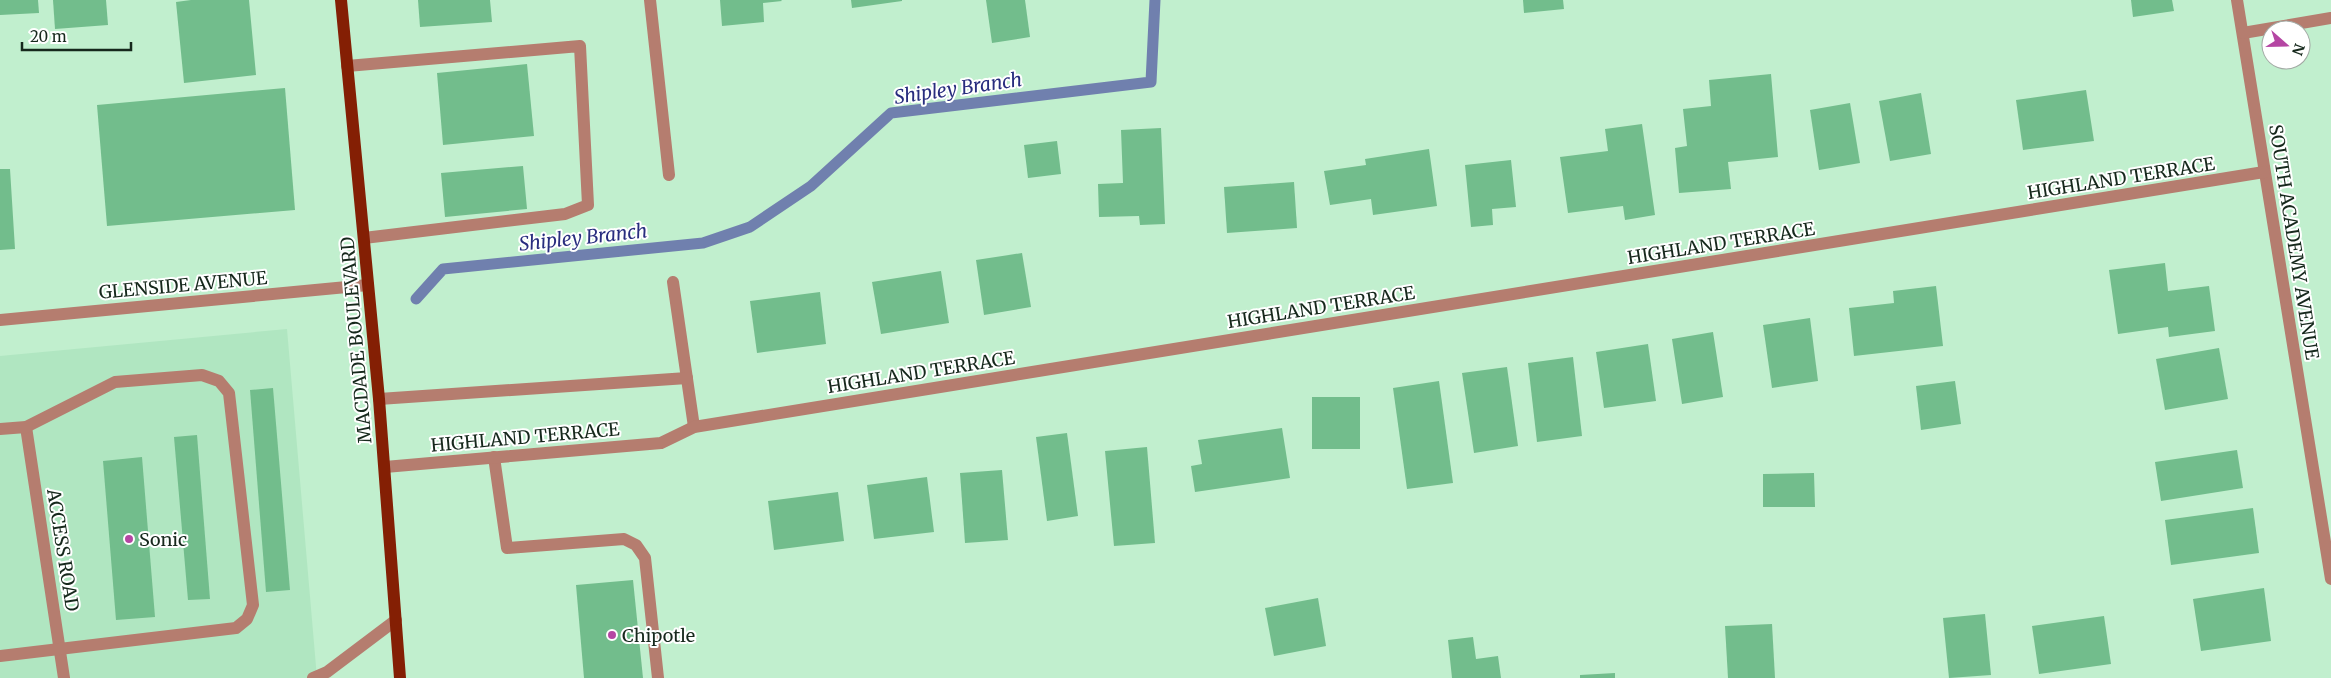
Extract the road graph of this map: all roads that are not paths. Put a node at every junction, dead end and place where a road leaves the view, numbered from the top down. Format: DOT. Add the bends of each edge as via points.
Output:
graph roads {
  1 [pos="341,0"];
  2 [pos="650,0"];
  3 [pos="2236,0"];
  4 [pos="2331,18"];
  5 [pos="2243,34"];
  6 [pos="348,66"];
  7 [pos="2264,172"];
  8 [pos="669,175"];
  9 [pos="364,238"];
  10 [pos="673,282"];
  11 [pos="368,285"];
  12 [pos="0,320"];
  13 [pos="687,378"];
  14 [pos="380,399"];
  15 [pos="26,427"];
  16 [pos="694,427"];
  17 [pos="0,429"];
  18 [pos="494,456"];
  19 [pos="385,467"];
  20 [pos="2331,579"];
  21 [pos="396,620"];
  22 [pos="62,649"];
  23 [pos="0,656"];
  24 [pos="64,678"];
  25 [pos="313,678"];
  26 [pos="400,678"];
  27 [pos="658,678"];
  1 -- 6 [label="main road, MACDADE BOULEVARD"];
  2 -- 8 [label="street"];
  3 -- 5 [label="street, SOUTH ACADEMY AVENUE"];
  4 -- 5 [label="street"];
  5 -- 7 [label="street, SOUTH ACADEMY AVENUE"];
  6 -- 9 [label="main road, MACDADE BOULEVARD"];
  6 -- 9 [label="street" via="580,46 588,205 565,214"];
  7 -- 16 [label="street, HIGHLAND TERRACE"];
  7 -- 20 [label="street, SOUTH ACADEMY AVENUE"];
  9 -- 11 [label="main road, MACDADE BOULEVARD"];
  10 -- 13 [label="street"];
  11 -- 12 [label="street, GLENSIDE AVENUE"];
  11 -- 14 [label="main road, MACDADE BOULEVARD"];
  13 -- 14 [label="street"];
  13 -- 16 [label="street"];
  14 -- 19 [label="main road, MACDADE BOULEVARD"];
  15 -- 17 [label="street"];
  15 -- 22 [label="street, ACCESS ROAD"];
  15 -- 22 [label="street" via="115,382 202,375 219,381 229,393 253,605 247,619 236,628"];
  16 -- 18 [label="street, HIGHLAND TERRACE" via="661,443"];
  18 -- 19 [label="street, HIGHLAND TERRACE"];
  18 -- 27 [label="street" via="507,548 624,539 636,546 645,558"];
  19 -- 21 [label="main road, MACDADE BOULEVARD"];
  21 -- 25 [label="street" via="327,672"];
  21 -- 26 [label="main road, MACDADE BOULEVARD"];
  22 -- 23 [label="street"];
  22 -- 24 [label="street, ACCESS ROAD"];
}
